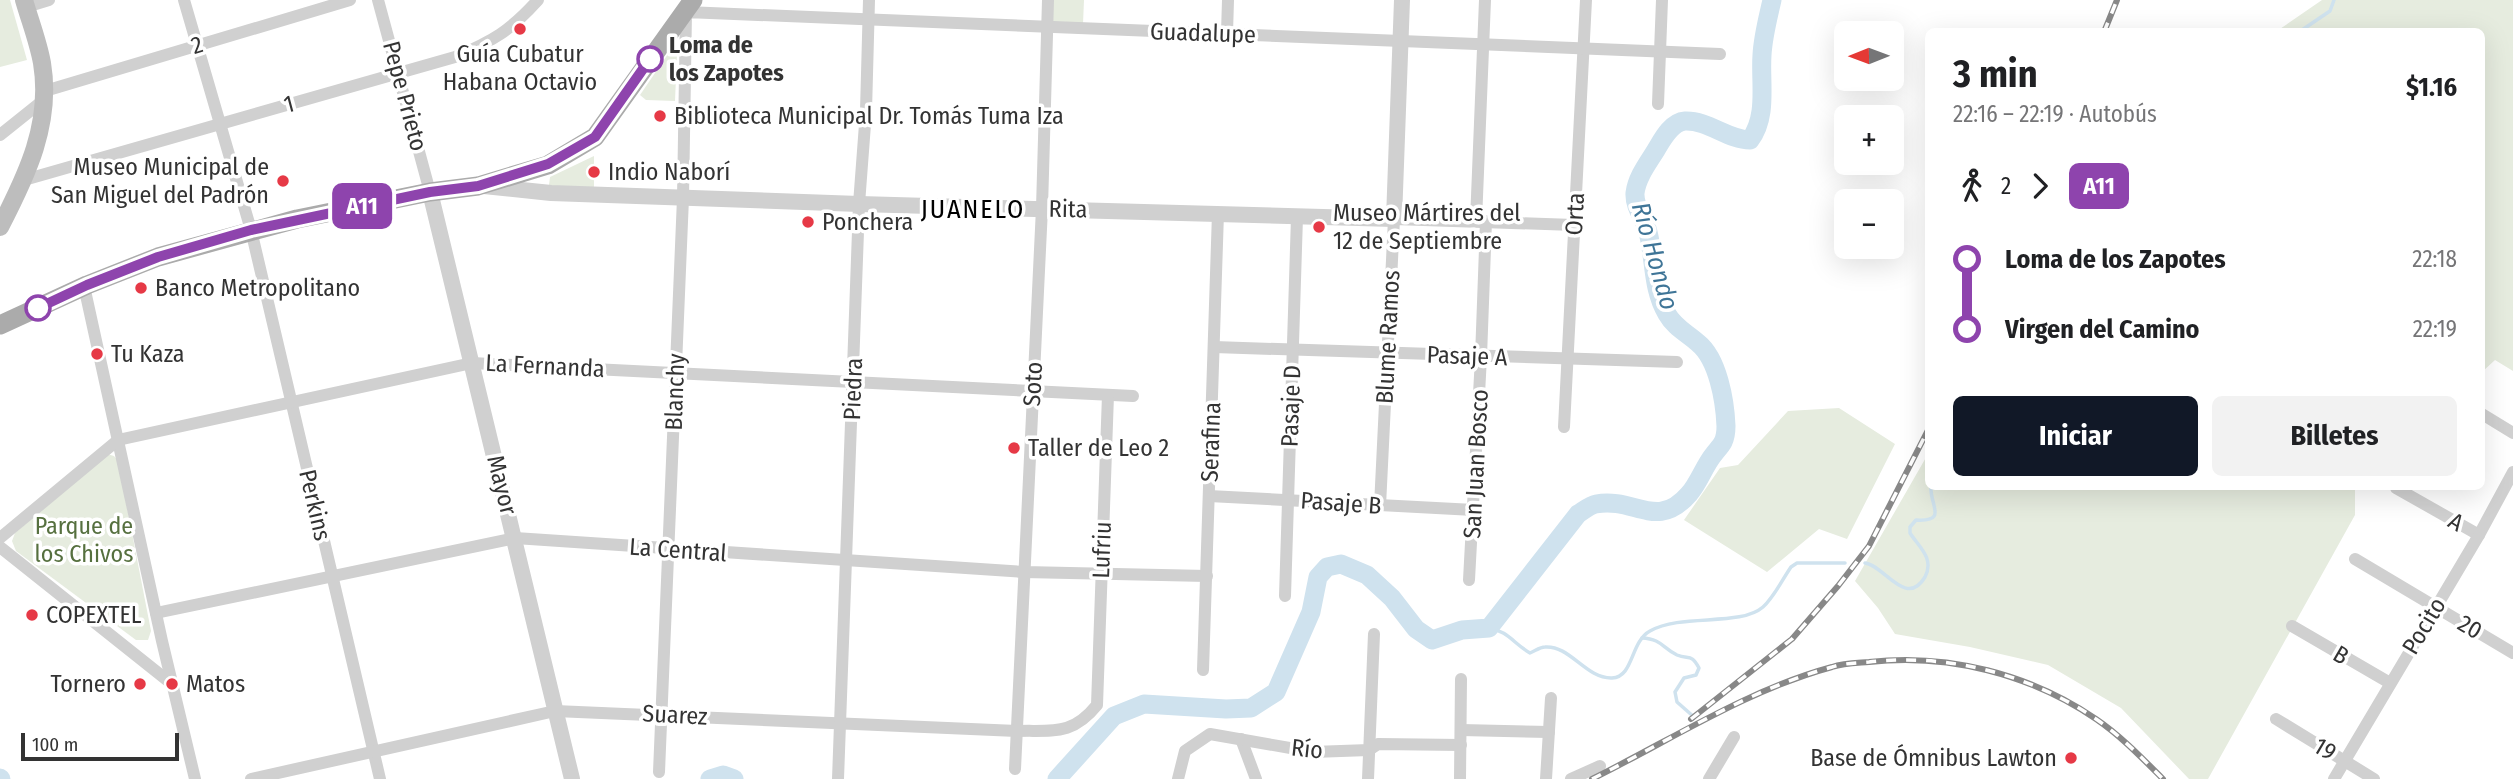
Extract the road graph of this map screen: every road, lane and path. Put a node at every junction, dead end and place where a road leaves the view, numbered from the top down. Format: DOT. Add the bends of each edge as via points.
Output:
graph roads {
  1 [pos="49,0"];
  2 [pos="184,0"];
  3 [pos="350,0"];
  4 [pos="378,0"];
  5 [pos="538,0"];
  6 [pos="869,0"];
  7 [pos="1048,0"];
  8 [pos="1228,0"];
  9 [pos="1402,0"];
  10 [pos="1485,0"];
  11 [pos="1586,0"];
  12 [pos="1662,0"];
  13 [pos="25,4"];
  14 [pos="689,6"];
  15 [pos="868,20"];
  16 [pos="1047,27"];
  17 [pos="1227,33"];
  18 [pos="1400,40"];
  19 [pos="1483,43"];
  20 [pos="197,45"];
  21 [pos="1583,47"];
  22 [pos="1661,51"];
  23 [pos="1720,54"];
  24 [pos="399,72"];
  25 [pos="45,95"];
  26 [pos="1658,104"];
  27 [pos="219,122"];
  28 [pos="0,135"];
  29 [pos="24,180"];
  30 [pos="478,186"];
  31 [pos="430,192"];
  32 [pos="683,198"];
  33 [pos="859,204"];
  34 [pos="1042,208"];
  35 [pos="1218,213"];
  36 [pos="1297,217"];
  37 [pos="1394,219"];
  38 [pos="1481,221"];
  39 [pos="1574,225"];
  40 [pos="0,227"];
  41 [pos="251,230"];
  42 [pos="84,286"];
  43 [pos="8,321"];
  44 [pos="0,331"];
  45 [pos="1214,347"];
  46 [pos="1293,349"];
  47 [pos="1388,352"];
  48 [pos="1481,357"];
  49 [pos="1569,358"];
  50 [pos="1677,362"];
  51 [pos="472,363"];
  52 [pos="675,372"];
  53 [pos="853,380"];
  54 [pos="1032,390"];
  55 [pos="1108,395"];
  56 [pos="1133,396"];
  57 [pos="292,404"];
  58 [pos="2485,416"];
  59 [pos="1564,427"];
  60 [pos="2513,433"];
  61 [pos="118,440"];
  62 [pos="2513,472"];
  63 [pos="2400,490"];
  64 [pos="1209,496"];
  65 [pos="1288,499"];
  66 [pos="1380,506"];
  67 [pos="1474,510"];
  68 [pos="2479,535"];
  69 [pos="0,538"];
  70 [pos="515,538"];
  71 [pos="0,547"];
  72 [pos="668,550"];
  73 [pos="2355,559"];
  74 [pos="847,560"];
  75 [pos="1024,572"];
  76 [pos="1101,573"];
  77 [pos="1207,576"];
  78 [pos="332,577"];
  79 [pos="1469,580"];
  80 [pos="1285,596"];
  81 [pos="2435,607"];
  82 [pos="156,613"];
  83 [pos="2292,626"];
  84 [pos="1374,634"];
  85 [pos="162,641"];
  86 [pos="130,650"];
  87 [pos="2513,653"];
  88 [pos="1203,670"];
  89 [pos="1461,679"];
  90 [pos="2390,683"];
  91 [pos="172,684"];
  92 [pos="1550,698"];
  93 [pos="1097,705"];
  94 [pos="555,711"];
  95 [pos="660,714"];
  96 [pos="2276,719"];
  97 [pos="841,724"];
  98 [pos="1461,730"];
  99 [pos="1017,731"];
  100 [pos="1549,732"];
  101 [pos="1734,737"];
  102 [pos="1241,739"];
  103 [pos="1461,745"];
  104 [pos="1369,750"];
  105 [pos="373,751"];
  106 [pos="2345,761"];
  107 [pos="1600,766"];
  108 [pos="1015,769"];
  109 [pos="659,772"];
  110 [pos="195,779"];
  111 [pos="251,779"];
  112 [pos="380,779"];
  113 [pos="572,779"];
  114 [pos="838,779"];
  115 [pos="1178,779"];
  116 [pos="1256,779"];
  117 [pos="1368,779"];
  118 [pos="1460,779"];
  119 [pos="1546,779"];
  120 [pos="1571,779"];
  121 [pos="1709,779"];
  122 [pos="2334,779"];
  123 [pos="2374,779"];
  1 -- 13 [label="street"];
  2 -- 20 [label="street, Perkins"];
  3 -- 20 [label="street, 2"];
  4 -- 24 [label="street, Pepe Prieto"];
  5 -- 24 [label="street, 1" via="490,43"];
  6 -- 15 [label="street, Piedra"];
  7 -- 16 [label="street, Soto"];
  8 -- 17 [label="street"];
  9 -- 18 [label="street, Blume Ramos"];
  10 -- 19 [label="street, San Juan Bosco"];
  11 -- 21 [label="street, Orta"];
  12 -- 22 [label="street"];
  13 -- 25 [label="main road"];
  14 -- 15 [label="street, Guadalupe"];
  14 -- 30 [label="main road" via="595,137 548,164"];
  14 -- 32 [label="street, Blanchy"];
  15 -- 16 [label="street, Guadalupe"];
  15 -- 33 [label="street, Piedra"];
  16 -- 17 [label="street, Guadalupe"];
  16 -- 34 [label="street, Soto"];
  17 -- 18 [label="street, Guadalupe"];
  18 -- 19 [label="street, Guadalupe"];
  18 -- 37 [label="street, Blume Ramos"];
  19 -- 21 [label="street, Guadalupe"];
  19 -- 38 [label="street, San Juan Bosco"];
  20 -- 25 [label="street, 2"];
  20 -- 27 [label="street, Perkins"];
  21 -- 22 [label="street, Guadalupe"];
  21 -- 39 [label="street, Orta"];
  22 -- 23 [label="street, Guadalupe"];
  22 -- 26 [label="street"];
  24 -- 27 [label="street, 1"];
  24 -- 31 [label="street, Pepe Prieto"];
  25 -- 28 [label="street"];
  25 -- 29 [label="main road" via="37,144"];
  27 -- 29 [label="street, 1"];
  27 -- 41 [label="street, Perkins"];
  29 -- 40 [label="main road"];
  30 -- 31 [label="main road"];
  30 -- 32 [label="street, Rita"];
  31 -- 41 [label="main road"];
  31 -- 51 [label="street, Mayor"];
  32 -- 33 [label="street, Rita"];
  32 -- 52 [label="street, Blanchy"];
  33 -- 34 [label="street, Rita"];
  33 -- 53 [label="street, Piedra"];
  34 -- 35 [label="street, Rita"];
  34 -- 54 [label="street, Soto"];
  35 -- 36 [label="street, Rita"];
  35 -- 45 [label="street, Serafina"];
  36 -- 37 [label="street, Rita"];
  36 -- 46 [label="street, Pasaje D"];
  37 -- 38 [label="street, Rita"];
  37 -- 47 [label="street, Blume Ramos"];
  38 -- 39 [label="street, Rita"];
  38 -- 48 [label="street, San Juan Bosco"];
  39 -- 49 [label="street, Orta"];
  41 -- 42 [label="main road" via="158,257"];
  41 -- 57 [label="street, Perkins"];
  42 -- 43 [label="main road"];
  42 -- 61 [label="street"];
  43 -- 44 [label="main road"];
  45 -- 46 [label="street, Pasaje A"];
  45 -- 64 [label="street, Serafina"];
  46 -- 47 [label="street, Pasaje A"];
  46 -- 65 [label="street, Pasaje D"];
  47 -- 48 [label="street, Pasaje A"];
  47 -- 66 [label="street, Blume Ramos"];
  48 -- 49 [label="street, Pasaje A"];
  48 -- 67 [label="street, San Juan Bosco"];
  49 -- 50 [label="street, Pasaje A"];
  49 -- 59 [label="street, Orta"];
  51 -- 52 [label="street, La Fernanda"];
  51 -- 57 [label="street, La Fernanda"];
  51 -- 70 [label="street, Mayor"];
  52 -- 53 [label="street, La Fernanda"];
  52 -- 72 [label="street, Blanchy"];
  53 -- 54 [label="street, La Fernanda"];
  53 -- 74 [label="street, Piedra"];
  54 -- 55 [label="street, La Fernanda"];
  54 -- 75 [label="street, Soto"];
  55 -- 56 [label="street, La Fernanda"];
  55 -- 76 [label="street, Lufriu"];
  57 -- 61 [label="street, La Fernanda"];
  57 -- 78 [label="street, Perkins"];
  58 -- 60 [label="street"];
  61 -- 69 [label="street, La Fernanda"];
  61 -- 82 [label="street"];
  62 -- 68 [label="street, Pocito"];
  63 -- 68 [label="street, A"];
  64 -- 65 [label="street, Pasaje B"];
  64 -- 77 [label="street, Serafina"];
  65 -- 66 [label="street, Pasaje B"];
  65 -- 80 [label="street, Pasaje D"];
  66 -- 67 [label="street, Pasaje B"];
  67 -- 79 [label="street, San Juan Bosco"];
  68 -- 81 [label="street, Pocito"];
  70 -- 72 [label="street, La Central"];
  70 -- 78 [label="street, La Central"];
  70 -- 94 [label="street, Mayor"];
  71 -- 86 [label="street"];
  72 -- 74 [label="street, La Central"];
  72 -- 95 [label="street, Blanchy"];
  73 -- 81 [label="street, 20"];
  74 -- 75 [label="street, La Central"];
  74 -- 97 [label="street, Piedra"];
  75 -- 76 [label="street, La Central"];
  75 -- 99 [label="street, Soto"];
  76 -- 77 [label="street, La Central"];
  76 -- 93 [label="street, Lufriu"];
  77 -- 88 [label="street, Serafina"];
  78 -- 82 [label="street, La Central"];
  78 -- 105 [label="street, Perkins"];
  81 -- 87 [label="street, 20"];
  81 -- 90 [label="street, Pocito"];
  82 -- 85 [label="street"];
  83 -- 90 [label="street, B"];
  84 -- 104 [label="street"];
  85 -- 86 [label="street" via="159,648 144,655"];
  85 -- 91 [label="street"];
  86 -- 91 [label="street"];
  89 -- 98 [label="street"];
  90 -- 106 [label="street, Pocito"];
  91 -- 110 [label="street"];
  92 -- 100 [label="street"];
  93 -- 99 [label="street, Suarez" via="1076,726"];
  94 -- 95 [label="street, Suarez"];
  94 -- 105 [label="street, Suarez"];
  94 -- 113 [label="street, Mayor"];
  95 -- 97 [label="street, Suarez"];
  95 -- 109 [label="street, Blanchy"];
  96 -- 106 [label="street, 19"];
  97 -- 99 [label="street, Suarez"];
  97 -- 114 [label="street, Piedra"];
  98 -- 100 [label="street"];
  98 -- 103 [label="street"];
  99 -- 108 [label="street, Soto"];
  100 -- 119 [label="street"];
  101 -- 121 [label="street"];
  102 -- 104 [label="street, Río" via="1313,752"];
  102 -- 115 [label="street, Río" via="1210,734 1185,751"];
  102 -- 116 [label="street"];
  103 -- 104 [label="street, Río" via="1378,744"];
  103 -- 118 [label="street"];
  104 -- 117 [label="street"];
  105 -- 111 [label="street, Suarez"];
  105 -- 112 [label="street, Perkins"];
  106 -- 122 [label="street, Pocito"];
  106 -- 123 [label="street, 19"];
  107 -- 120 [label="street"];
}
